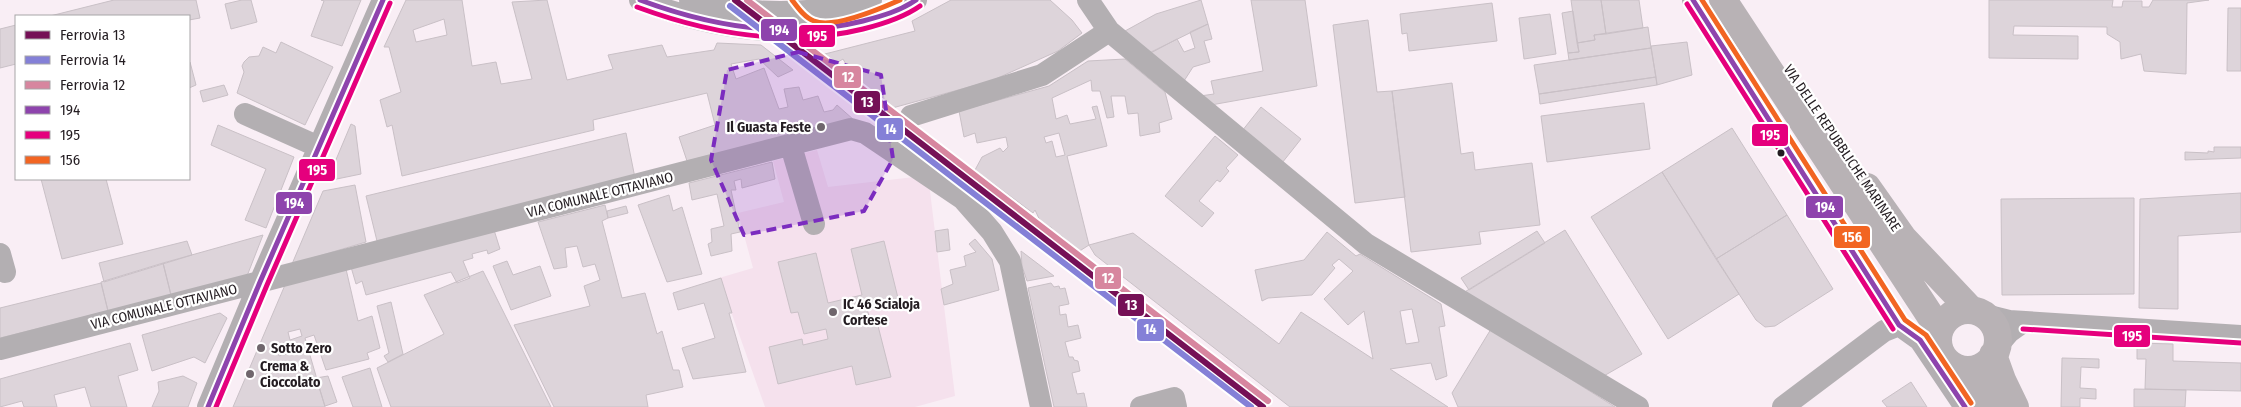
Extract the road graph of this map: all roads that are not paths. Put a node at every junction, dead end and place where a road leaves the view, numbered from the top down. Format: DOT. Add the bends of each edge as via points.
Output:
graph roads {
  1 [pos="383,0"];
  2 [pos="640,0"];
  3 [pos="690,0"];
  4 [pos="742,0"];
  5 [pos="871,0"];
  6 [pos="916,0"];
  7 [pos="1694,0"];
  8 [pos="1723,0"];
  9 [pos="1746,0"];
  10 [pos="1095,1"];
  11 [pos="787,6"];
  12 [pos="721,8"];
  13 [pos="817,30"];
  14 [pos="1109,31"];
  15 [pos="245,114"];
  16 [pos="911,116"];
  17 [pos="791,146"];
  18 [pos="319,147"];
  19 [pos="814,224"];
  20 [pos="260,282"];
  21 [pos="1978,312"];
  22 [pos="2023,322"];
  23 [pos="1899,325"];
  24 [pos="1939,330"];
  25 [pos="2241,336"];
  26 [pos="0,349"];
  27 [pos="1995,350"];
  28 [pos="1960,368"];
  29 [pos="1175,402"];
  30 [pos="208,407"];
  31 [pos="1041,407"];
  32 [pos="1141,407"];
  33 [pos="1638,407"];
  34 [pos="1783,407"];
  35 [pos="1965,407"];
  36 [pos="1993,407"];
  37 [pos="2015,407"];
  1 -- 18 [label="street"];
  2 -- 13 [label="street" via="694,19 735,28"];
  3 -- 12 [label="street"];
  4 -- 12 [label="street"];
  5 -- 11 [label="street" via="846,7"];
  6 -- 13 [label="street" via="890,13 852,25"];
  7 -- 23 [label="street"];
  8 -- 24 [label="main road, VIA DELLE REPUBBLICHE MARINARE"];
  9 -- 21 [label="main road, VIA DELLE REPUBBLICHE MARINARE" via="1872,196 1903,238"];
  10 -- 14 [label="street"];
  11 -- 12 [label="street"];
  11 -- 13 [label="street" via="803,23"];
  14 -- 16 [label="street" via="1042,75"];
  14 -- 33 [label="street" via="1366,244"];
  15 -- 18 [label="street"];
  17 -- 19 [label="street"];
  17 -- 20 [label="street, VIA COMUNALE OTTAVIANO"];
  17 -- 31 [label="street, VIA COMUNALE OTTAVIANO" via="851,129 865,133 963,199 992,232 1010,261"];
  18 -- 20 [label="street"];
  20 -- 26 [label="street, VIA COMUNALE OTTAVIANO"];
  20 -- 30 [label="street"];
  21 -- 22 [label="street"];
  21 -- 24 [label="main road" via="1961,310 1952,314"];
  21 -- 27 [label="main road, VIA DELLE REPUBBLICHE MARINARE" via="1992,322 1996,331"];
  22 -- 25 [label="street"];
  22 -- 27 [label="street" via="2009,332"];
  23 -- 34 [label="street" via="1884,332"];
  23 -- 35 [label="street" via="1920,340"];
  24 -- 28 [label="main road, VIA DELLE REPUBBLICHE MARINARE" via="1941,353 1947,361"];
  27 -- 28 [label="main road" via="1979,367"];
  27 -- 37 [label="main road, VIA DELLE REPUBBLICHE MARINARE" via="2002,380"];
  28 -- 36 [label="main road, VIA DELLE REPUBBLICHE MARINARE"];
  29 -- 32 [label="street"];
}
